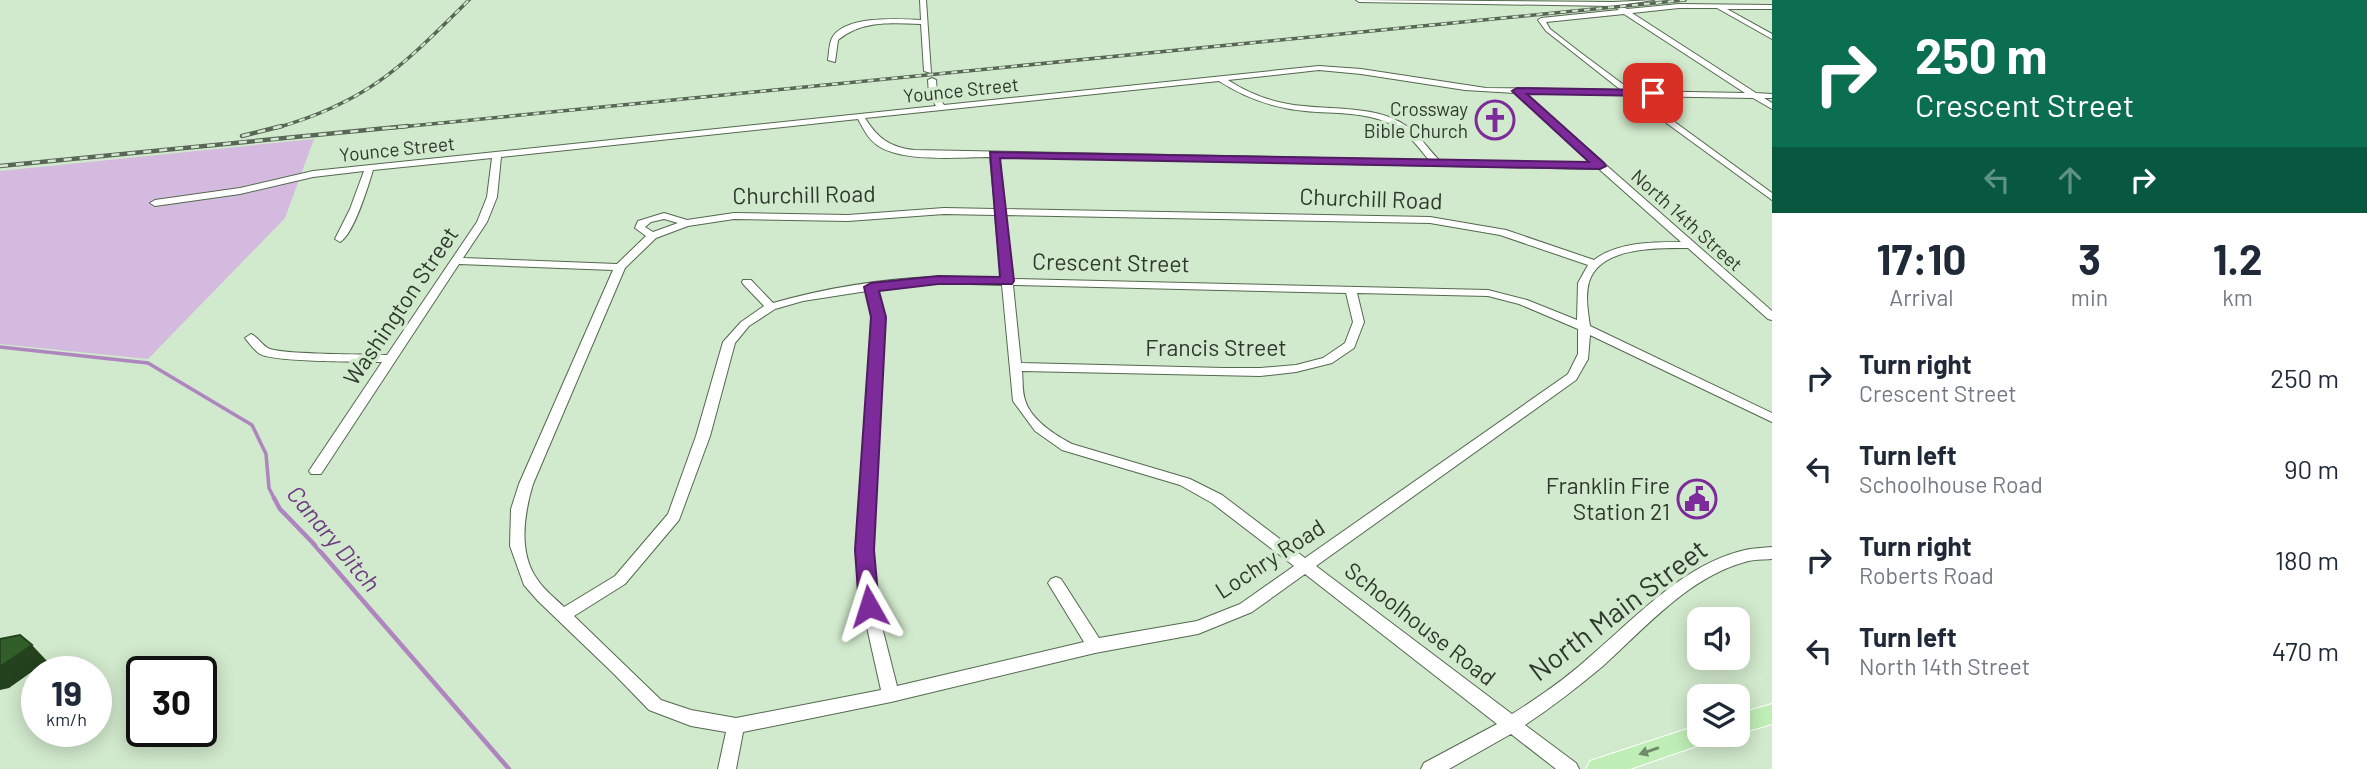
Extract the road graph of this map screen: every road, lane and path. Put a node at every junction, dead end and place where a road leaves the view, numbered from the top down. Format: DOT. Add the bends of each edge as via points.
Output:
graph roads {
  1 [pos="923,0"];
  2 [pos="1359,0"];
  3 [pos="1651,0"];
  4 [pos="1447,1"];
  5 [pos="1614,4"];
  6 [pos="1719,6"];
  7 [pos="1772,7"];
  8 [pos="1626,12"];
  9 [pos="925,22"];
  10 [pos="1772,37"];
  11 [pos="832,60"];
  12 [pos="1220,78"];
  13 [pos="1517,91"];
  14 [pos="1628,92"];
  15 [pos="1753,95"];
  16 [pos="1772,96"];
  17 [pos="942,107"];
  18 [pos="1772,107"];
  19 [pos="860,116"];
  20 [pos="497,155"];
  21 [pos="994,155"];
  22 [pos="1436,162"];
  23 [pos="1600,166"];
  24 [pos="370,167"];
  25 [pos="1772,197"];
  26 [pos="155,204"];
  27 [pos="1001,213"];
  28 [pos="686,223"];
  29 [pos="652,236"];
  30 [pos="340,239"];
  31 [pos="1689,245"];
  32 [pos="457,261"];
  33 [pos="1595,264"];
  34 [pos="620,267"];
  35 [pos="1007,281"];
  36 [pos="747,282"];
  37 [pos="871,287"];
  38 [pos="1350,289"];
  39 [pos="771,307"];
  40 [pos="1772,317"];
  41 [pos="1584,328"];
  42 [pos="251,338"];
  43 [pos="390,359"];
  44 [pos="1016,367"];
  45 [pos="1772,418"];
  46 [pos="316,471"];
  47 [pos="1772,553"];
  48 [pos="1307,566"];
  49 [pos="1056,583"];
  50 [pos="563,615"];
  51 [pos="1095,646"];
  52 [pos="891,695"];
  53 [pos="1772,714"];
  54 [pos="1750,720"];
  55 [pos="1511,723"];
  56 [pos="736,726"];
  57 [pos="1687,739"];
  58 [pos="727,769"];
  59 [pos="1430,769"];
  60 [pos="1570,769"];
  61 [pos="1598,769"];
  1 -- 9 [label="street"];
  2 -- 4 [label="street"];
  3 -- 5 [label="street"];
  4 -- 5 [label="street"];
  5 -- 8 [label="street"];
  6 -- 7 [label="street"];
  6 -- 8 [label="street"];
  6 -- 10 [label="street"];
  8 -- 14 [label="street" via="1541,20"];
  8 -- 15 [label="street"];
  9 -- 11 [label="street" via="882,22 850,29 835,39"];
  9 -- 17 [label="street" via="933,94"];
  12 -- 13 [label="street, Younce Street" via="1338,68 1444,86"];
  12 -- 17 [label="street, Younce Street"];
  12 -- 22 [label="street" via="1243,93 1281,105 1359,113 1395,123"];
  13 -- 14 [label="street, Younce Street"];
  13 -- 23 [label="street, North 14th Street"];
  14 -- 15 [label="street, Younce Street"];
  14 -- 25 [label="street"];
  15 -- 16 [label="street, Younce Street"];
  15 -- 18 [label="street"];
  17 -- 19 [label="street, Younce Street"];
  19 -- 20 [label="street, Younce Street"];
  19 -- 21 [label="street" via="876,141 890,149"];
  20 -- 24 [label="street, Younce Street"];
  20 -- 32 [label="street, Washington Street" via="488,210"];
  21 -- 22 [label="street"];
  21 -- 27 [label="street, Schoolhouse Road"];
  22 -- 23 [label="street"];
  23 -- 31 [label="street, North 14th Street"];
  24 -- 26 [label="street, Younce Street"];
  24 -- 30 [label="street"];
  27 -- 28 [label="street, Churchill Road" via="734,216"];
  27 -- 33 [label="street, Churchill Road" via="1430,220 1502,232"];
  27 -- 35 [label="street, Schoolhouse Road"];
  28 -- 29 [label="street, Churchill Road"];
  28 -- 29 [label="street" via="665,214 651,218 640,228"];
  29 -- 34 [label="street, Churchill Road"];
  31 -- 33 [label="street" via="1637,247"];
  31 -- 40 [label="street, North 14th Street"];
  32 -- 34 [label="street"];
  32 -- 43 [label="street, Washington Street"];
  33 -- 41 [label="street, Lochry Road" via="1583,287"];
  34 -- 50 [label="street, Churchill Road" via="518,509 517,546 529,581"];
  35 -- 37 [label="street, Crescent Street" via="929,280"];
  35 -- 38 [label="street, Crescent Street"];
  35 -- 44 [label="street, Schoolhouse Road"];
  36 -- 39 [label="street"];
  37 -- 39 [label="street, Crescent Street"];
  37 -- 52 [label="street" via="878,317 866,570 874,634"];
  38 -- 41 [label="street, Crescent Street" via="1488,293 1523,302"];
  38 -- 44 [label="street, Francis Street" via="1360,320 1356,333 1345,349 1318,365 1257,373"];
  39 -- 50 [label="street, Crescent Street" via="745,324 729,342 703,436 674,516 620,580"];
  41 -- 45 [label="street, Crescent Street"];
  41 -- 48 [label="street, Lochry Road" via="1583,360 1572,377"];
  42 -- 43 [label="street" via="265,352"];
  43 -- 46 [label="street, Washington Street"];
  44 -- 48 [label="street, Schoolhouse Road" via="1019,401 1032,422 1050,438 1185,482 1217,499"];
  47 -- 55 [label="street, North Main Street" via="1741,555 1705,572 1577,677"];
  48 -- 51 [label="street, Lochry Road" via="1245,608 1198,627"];
  48 -- 55 [label="street, Schoolhouse Road"];
  49 -- 51 [label="street"];
  50 -- 56 [label="street, Churchill Road" via="655,705 691,718"];
  51 -- 52 [label="street, Lochry Road"];
  52 -- 56 [label="street, Lochry Road"];
  53 -- 54 [label="main road"];
  55 -- 59 [label="street, North Main Street"];
  55 -- 60 [label="street, Schoolhouse Road"];
  56 -- 58 [label="street"];
  57 -- 61 [label="main road, one-way"];
}
